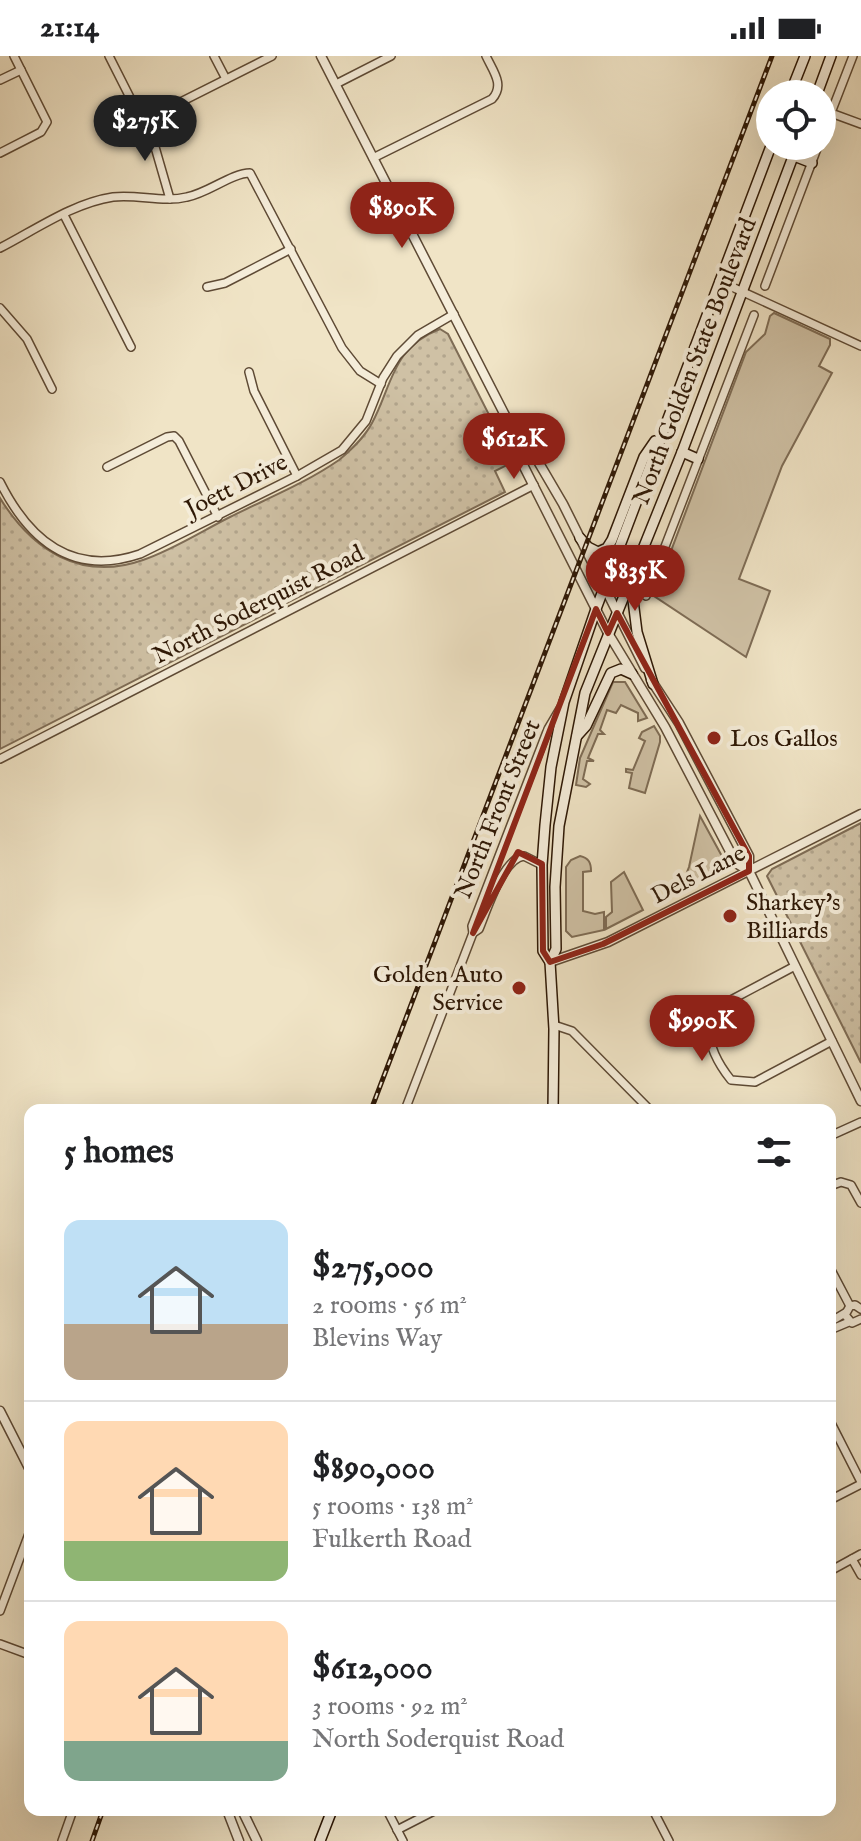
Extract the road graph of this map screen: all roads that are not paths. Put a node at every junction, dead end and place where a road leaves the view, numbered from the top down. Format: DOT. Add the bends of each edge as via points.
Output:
graph roads {
  1 [pos="14,56"];
  2 [pos="109,56"];
  3 [pos="214,56"];
  4 [pos="272,56"];
  5 [pos="321,56"];
  6 [pos="391,56"];
  7 [pos="486,56"];
  8 [pos="805,56"];
  9 [pos="831,56"];
  10 [pos="853,56"];
  11 [pos="21,70"];
  12 [pos="226,79"];
  13 [pos="0,80"];
  14 [pos="796,80"];
  15 [pos="822,80"];
  16 [pos="336,84"];
  17 [pos="836,100"];
  18 [pos="836,115"];
  19 [pos="143,121"];
  20 [pos="861,124"];
  21 [pos="0,153"];
  22 [pos="373,158"];
  23 [pos="766,160"];
  24 [pos="793,160"];
  25 [pos="808,160"];
  26 [pos="813,160"];
  27 [pos="812,163"];
  28 [pos="170,199"];
  29 [pos="64,215"];
  30 [pos="0,248"];
  31 [pos="291,249"];
  32 [pos="719,281"];
  33 [pos="765,286"];
  34 [pos="207,287"];
  35 [pos="743,292"];
  36 [pos="0,308"];
  37 [pos="454,314"];
  38 [pos="754,315"];
  39 [pos="861,346"];
  40 [pos="131,347"];
  41 [pos="249,372"];
  42 [pos="381,384"];
  43 [pos="52,389"];
  44 [pos="665,424"];
  45 [pos="512,429"];
  46 [pos="682,452"];
  47 [pos="698,459"];
  48 [pos="107,467"];
  49 [pos="297,476"];
  50 [pos="0,482"];
  51 [pos="534,485"];
  52 [pos="218,517"];
  53 [pos="580,538"];
  54 [pos="630,580"];
  55 [pos="605,587"];
  56 [pos="646,596"];
  57 [pos="596,609"];
  58 [pos="617,613"];
  59 [pos="608,633"];
  60 [pos="632,674"];
  61 [pos="653,684"];
  62 [pos="564,702"];
  63 [pos="577,736"];
  64 [pos="0,759"];
  65 [pos="861,814"];
  66 [pos="542,865"];
  67 [pos="749,871"];
  68 [pos="473,933"];
  69 [pos="550,962"];
  70 [pos="795,966"];
  71 [pos="554,1025"];
  72 [pos="832,1041"];
  73 [pos="861,1101"];
  74 [pos="407,1104"];
  75 [pos="553,1104"];
  76 [pos="644,1104"];
  77 [pos="861,1122"];
  78 [pos="836,1133"];
  79 [pos="836,1184"];
  80 [pos="861,1203"];
  81 [pos="836,1282"];
  82 [pos="847,1309"];
  83 [pos="861,1309"];
  84 [pos="836,1317"];
  85 [pos="857,1323"];
  86 [pos="836,1328"];
  87 [pos="1,1418"];
  88 [pos="836,1433"];
  89 [pos="24,1459"];
  90 [pos="861,1483"];
  91 [pos="836,1497"];
  92 [pos="24,1547"];
  93 [pos="861,1554"];
  94 [pos="852,1559"];
  95 [pos="836,1568"];
  96 [pos="861,1575"];
  97 [pos="0,1611"];
  98 [pos="0,1644"];
  99 [pos="24,1653"];
  100 [pos="71,1816"];
  101 [pos="229,1816"];
  102 [pos="245,1816"];
  103 [pos="330,1816"];
  104 [pos="390,1816"];
  105 [pos="424,1816"];
  106 [pos="656,1816"];
  107 [pos="397,1830"];
  108 [pos="62,1841"];
  109 [pos="239,1841"];
  110 [pos="257,1841"];
  111 [pos="320,1841"];
  112 [pos="403,1841"];
  113 [pos="669,1841"];
  1 -- 11 [label="street"];
  2 -- 19 [label="street"];
  3 -- 12 [label="street"];
  4 -- 12 [label="street"];
  5 -- 16 [label="street"];
  6 -- 16 [label="street"];
  7 -- 22 [label="street" via="497,79 492,99"];
  8 -- 14 [label="main road"];
  9 -- 15 [label="main road"];
  10 -- 17 [label="street"];
  11 -- 13 [label="street"];
  11 -- 21 [label="street" via="46,126"];
  12 -- 19 [label="street"];
  16 -- 22 [label="street"];
  18 -- 20 [label="street"];
  19 -- 28 [label="street"];
  22 -- 37 [label="street"];
  23 -- 32 [label="main road, North Golden State Boulevard"];
  24 -- 35 [label="main road, North Golden State Boulevard"];
  25 -- 27 [label="main road"];
  26 -- 27 [label="street"];
  27 -- 33 [label="street"];
  28 -- 29 [label="street" via="108,198"];
  28 -- 31 [label="street" via="250,173"];
  29 -- 30 [label="street"];
  29 -- 40 [label="street"];
  31 -- 34 [label="street"];
  31 -- 42 [label="street" via="342,348 360,371"];
  32 -- 35 [label="street"];
  32 -- 44 [label="main road, North Golden State Boulevard"];
  35 -- 39 [label="street"];
  35 -- 46 [label="main road, North Golden State Boulevard"];
  36 -- 43 [label="street" via="27,339"];
  37 -- 42 [label="street, Joett Drive" via="407,344"];
  37 -- 45 [label="street"];
  38 -- 47 [label="street"];
  41 -- 49 [label="street"];
  42 -- 49 [label="street, Joett Drive" via="356,437"];
  44 -- 53 [label="main road" via="644,457 611,543 598,552"];
  44 -- 55 [label="main road, North Golden State Boulevard"];
  45 -- 51 [label="street" via="512,443"];
  45 -- 53 [label="street" via="522,434"];
  46 -- 47 [label="main road"];
  46 -- 54 [label="main road, North Golden State Boulevard"];
  47 -- 56 [label="street"];
  48 -- 52 [label="street" via="174,436"];
  49 -- 52 [label="street, Joett Drive"];
  50 -- 52 [label="street, Joett Drive" via="34,534 91,560 140,554"];
  51 -- 57 [label="street"];
  51 -- 64 [label="street, North Soderquist Road"];
  53 -- 55 [label="street"];
  54 -- 58 [label="main road, North Golden State Boulevard"];
  54 -- 61 [label="main road" via="637,632"];
  55 -- 57 [label="main road, North Golden State Boulevard"];
  55 -- 58 [label="street"];
  57 -- 59 [label="street"];
  57 -- 62 [label="main road, North Golden State Boulevard"];
  58 -- 59 [label="main road, North Golden State Boulevard"];
  58 -- 61 [label="street"];
  59 -- 60 [label="street"];
  59 -- 63 [label="main road, North Golden State Boulevard" via="585,693"];
  60 -- 63 [label="main road" via="621,669 611,673"];
  60 -- 67 [label="street" via="736,863"];
  61 -- 67 [label="street" via="743,844"];
  62 -- 66 [label="main road, North Golden State Boulevard"];
  62 -- 68 [label="street, North Front Street" via="548,729"];
  63 -- 69 [label="main road, North Golden State Boulevard" via="560,816 556,949"];
  65 -- 67 [label="street, Dels Lane"];
  66 -- 68 [label="street, North Front Street" via="524,856 513,860"];
  66 -- 69 [label="main road, North Golden State Boulevard" via="543,951"];
  67 -- 69 [label="street, Dels Lane" via="603,944"];
  67 -- 70 [label="street"];
  68 -- 74 [label="street, North Front Street"];
  69 -- 71 [label="main road, North Golden State Boulevard"];
  70 -- 72 [label="street"];
  70 -- 72 [label="street" via="714,1009 709,1020 714,1054 731,1080 755,1082"];
  71 -- 75 [label="main road, North Golden State Boulevard"];
  71 -- 76 [label="street" via="570,1029"];
  72 -- 73 [label="street"];
  77 -- 78 [label="street"];
  79 -- 80 [label="street" via="851,1185"];
  81 -- 82 [label="street"];
  82 -- 83 [label="street"];
  82 -- 84 [label="street"];
  82 -- 85 [label="street"];
  85 -- 86 [label="street"];
  87 -- 89 [label="street"];
  88 -- 90 [label="street"];
  90 -- 91 [label="street"];
  92 -- 97 [label="street"];
  93 -- 94 [label="street"];
  94 -- 95 [label="street"];
  94 -- 96 [label="street"];
  98 -- 99 [label="street"];
  100 -- 108 [label="street"];
  101 -- 109 [label="street"];
  102 -- 110 [label="street"];
  103 -- 111 [label="main road"];
  104 -- 107 [label="street"];
  105 -- 107 [label="street"];
  106 -- 113 [label="street"];
  107 -- 112 [label="street"];
}
